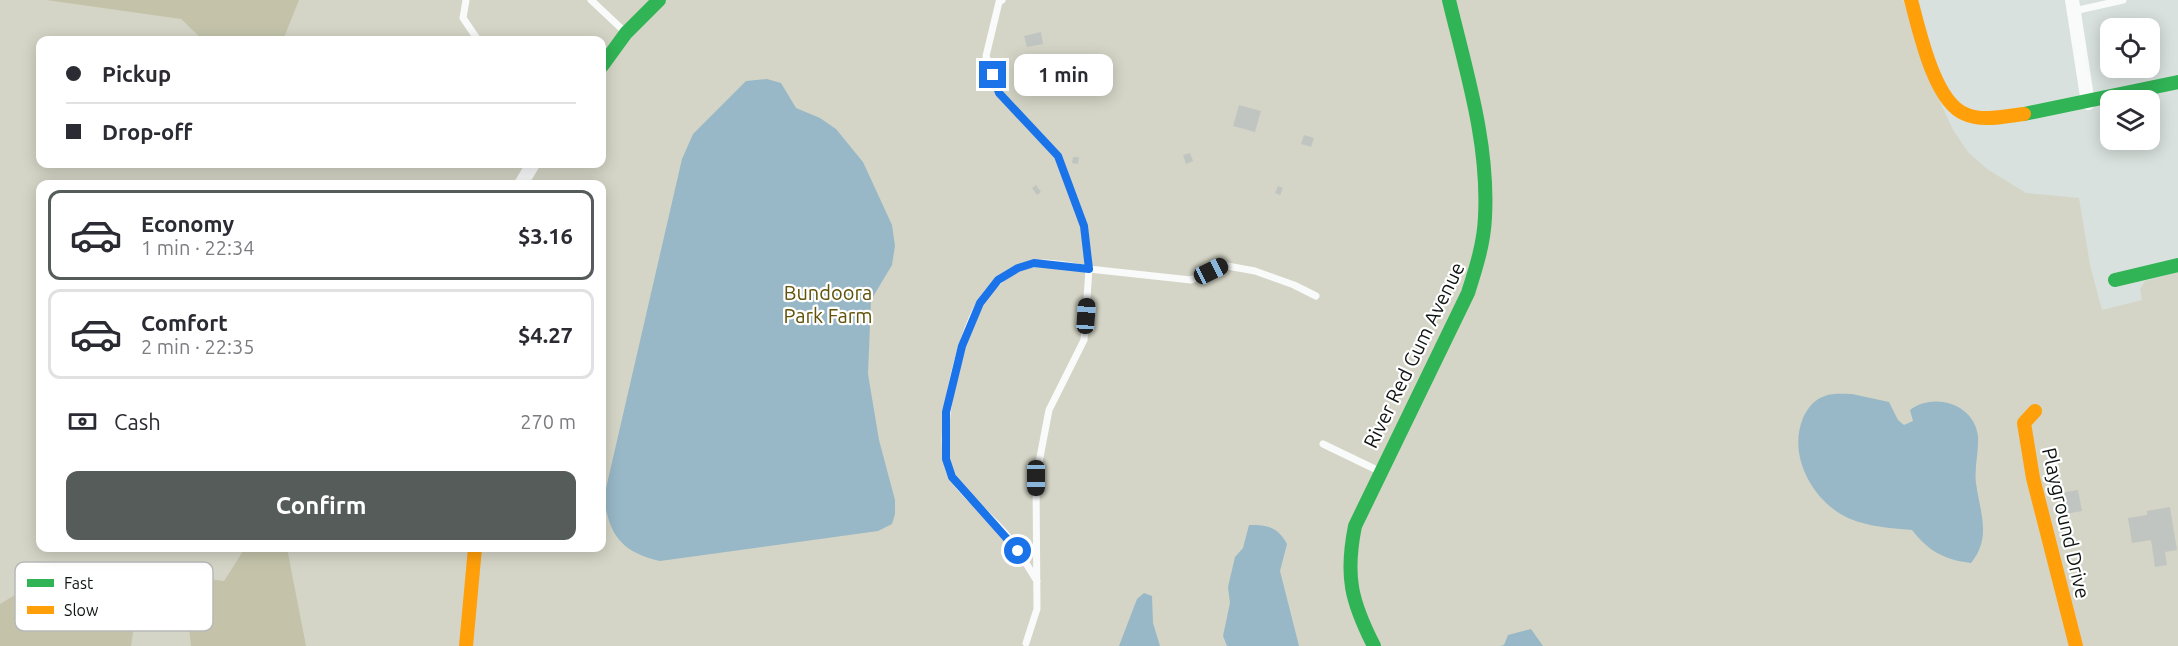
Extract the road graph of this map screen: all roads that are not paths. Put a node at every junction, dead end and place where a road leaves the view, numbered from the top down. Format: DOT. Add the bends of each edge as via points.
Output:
graph roads {
  1 [pos="466,0"];
  2 [pos="591,0"];
  3 [pos="659,0"];
  4 [pos="1002,0"];
  5 [pos="1449,0"];
  6 [pos="1911,0"];
  7 [pos="2123,0"];
  8 [pos="2073,6"];
  9 [pos="626,33"];
  10 [pos="475,36"];
  11 [pos="606,60"];
  12 [pos="2178,82"];
  13 [pos="2088,103"];
  14 [pos="2178,266"];
  15 [pos="1089,269"];
  16 [pos="2115,280"];
  17 [pos="1316,296"];
  18 [pos="2034,411"];
  19 [pos="1323,444"];
  20 [pos="1379,471"];
  21 [pos="475,552"];
  22 [pos="1037,582"];
  23 [pos="1026,643"];
  24 [pos="466,646"];
  25 [pos="1374,646"];
  26 [pos="2076,646"];
  1 -- 10 [label="lane" via="463,18"];
  2 -- 9 [label="lane"];
  3 -- 9 [label="street"];
  4 -- 15 [label="lane" via="986,56 999,93 1058,156 1084,226"];
  5 -- 20 [label="street, River Red Gum Avenue" via="1485,159 1488,207 1480,262"];
  6 -- 13 [label="street" via="1945,97 1965,115 1989,118"];
  7 -- 8 [label="lane"];
  8 -- 13 [label="street"];
  9 -- 11 [label="street"];
  12 -- 13 [label="street"];
  14 -- 16 [label="street"];
  15 -- 17 [label="lane" via="1191,280 1222,266 1255,271"];
  15 -- 22 [label="lane" via="1084,340 1049,410 1036,478"];
  15 -- 22 [label="lane" via="1034,263 998,280 980,303 962,346 946,412 946,459 952,477 1005,533"];
  18 -- 26 [label="street, Playground Drive" via="2024,423 2032,478"];
  19 -- 20 [label="lane"];
  20 -- 25 [label="street, River Red Gum Avenue" via="1354,526 1348,555 1348,584 1355,611"];
  21 -- 24 [label="street"];
  22 -- 23 [label="lane" via="1037,609"];
}
